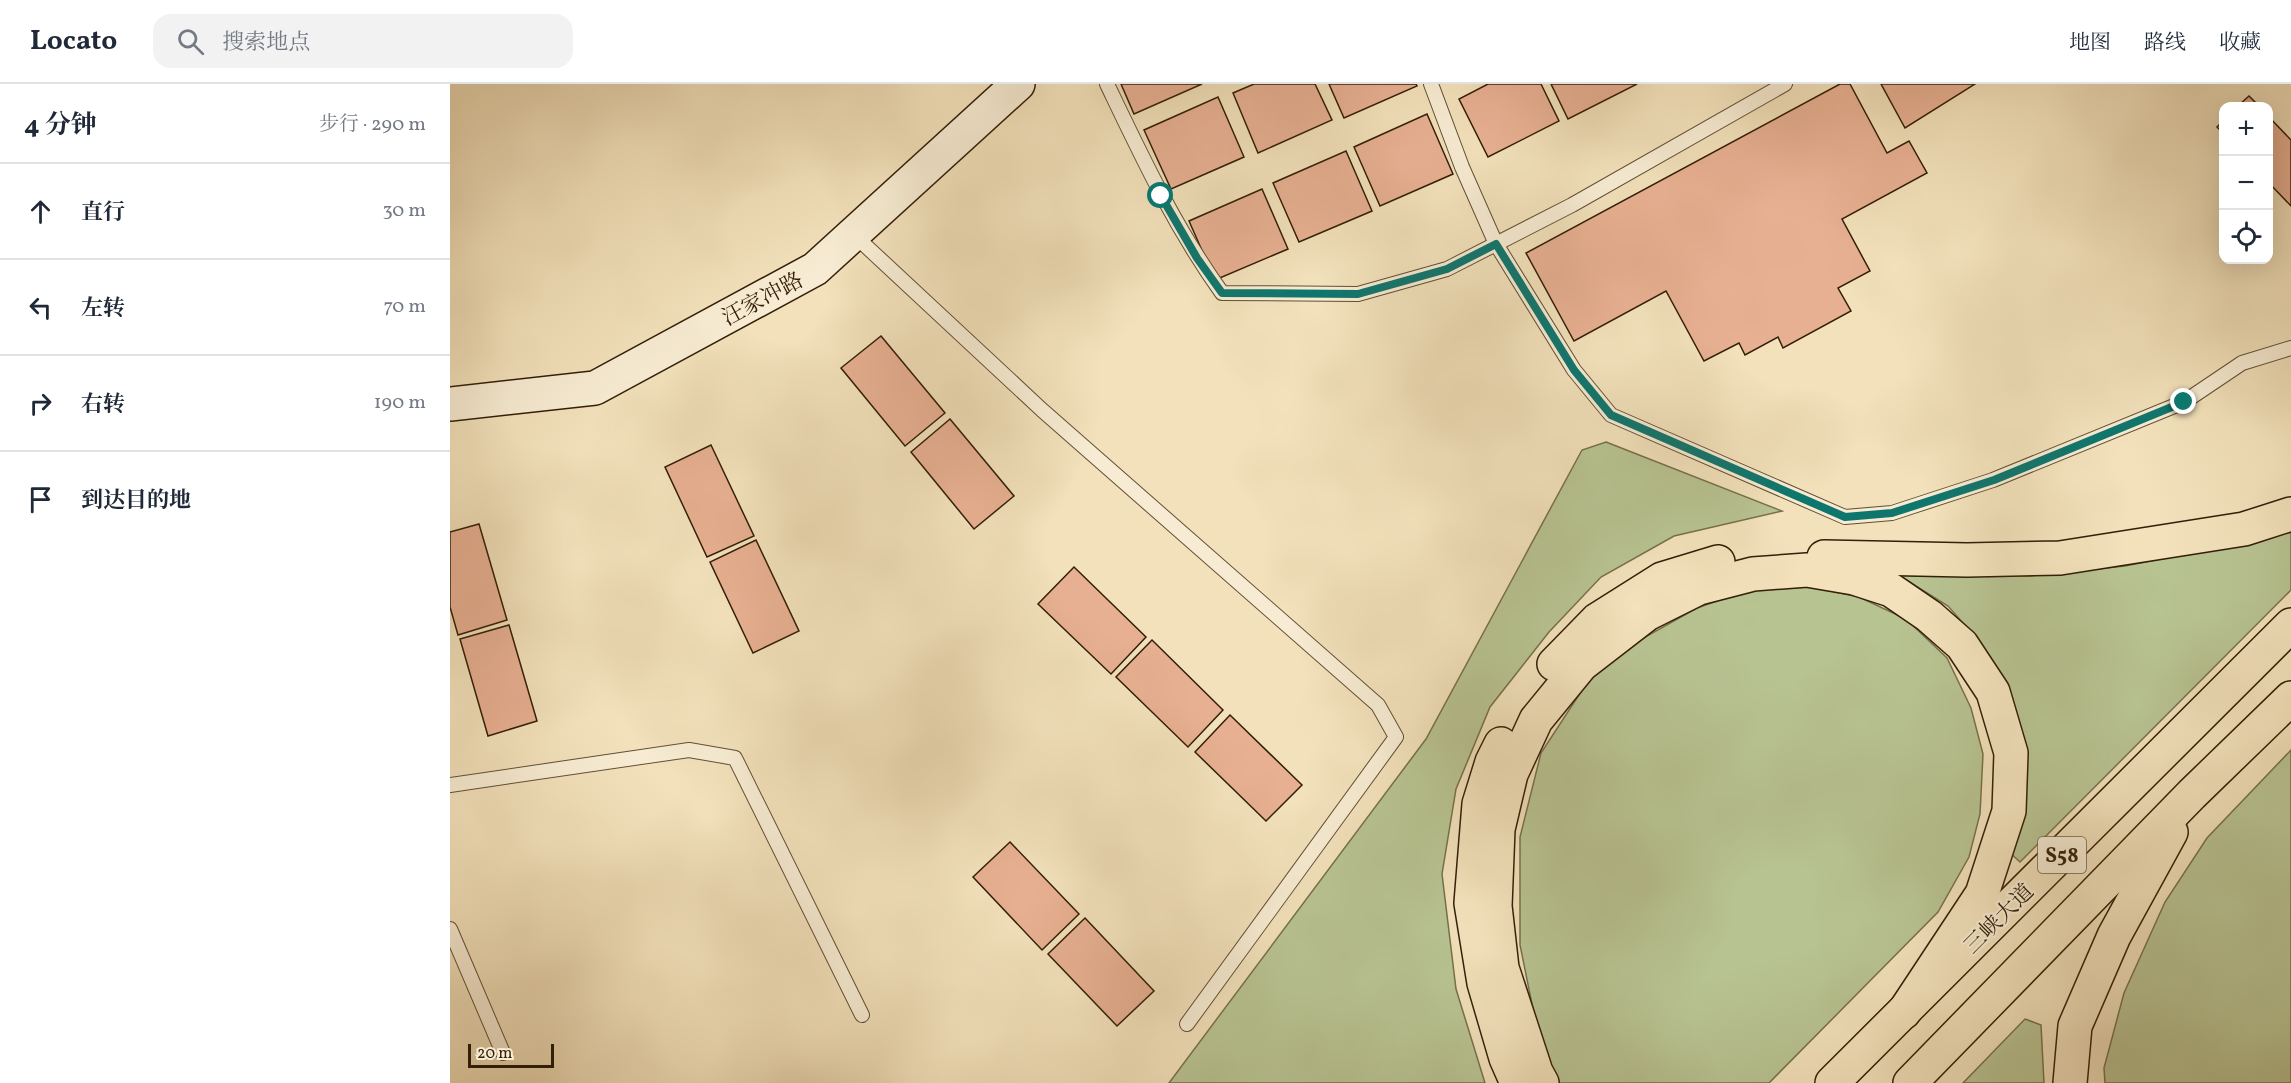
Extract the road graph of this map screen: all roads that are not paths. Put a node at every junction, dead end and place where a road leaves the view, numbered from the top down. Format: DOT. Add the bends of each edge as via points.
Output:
graph roads {
  1 [pos="1018,84"];
  2 [pos="1107,84"];
  3 [pos="1431,84"];
  4 [pos="1785,84"];
  5 [pos="853,234"];
  6 [pos="1496,244"];
  7 [pos="2291,348"];
  8 [pos="450,404"];
  9 [pos="2291,514"];
  10 [pos="2291,625"];
  11 [pos="2291,698"];
  12 [pos="450,785"];
  13 [pos="2192,794"];
  14 [pos="450,929"];
  15 [pos="1904,1012"];
  16 [pos="862,1015"];
  17 [pos="1186,1024"];
  18 [pos="503,1053"];
  19 [pos="1517,1083"];
  20 [pos="1542,1083"];
  21 [pos="1832,1083"];
  22 [pos="1910,1083"];
  23 [pos="2070,1083"];
  1 -- 5 [label="street, 汪家冲路"];
  2 -- 6 [label="lane" via="1161,196 1222,293 1358,294 1447,269"];
  3 -- 6 [label="lane"];
  4 -- 6 [label="lane"];
  5 -- 8 [label="street, 汪家冲路" via="815,269 595,388"];
  5 -- 17 [label="lane" via="1050,418 1378,705 1396,737"];
  6 -- 7 [label="lane" via="1574,370 1611,415 1845,517 1892,513 1994,480 2184,402 2242,363"];
  9 -- 19 [label="highway" via="2244,529 2060,558 1967,560 1788,555 1714,562 1662,579 1597,621 1545,673 1514,715 1492,762 1479,804 1471,903 1484,983"];
  10 -- 15 [label="highway, 三峡大道 / S58"];
  11 -- 13 [label="highway, S58"];
  12 -- 16 [label="lane" via="689,750 735,758"];
  13 -- 22 [label="highway, S58"];
  13 -- 23 [label="highway" via="2114,936 2075,1026"];
  14 -- 18 [label="lane"];
  15 -- 20 [label="highway" via="1982,894 2009,811 2012,753 1994,692 1962,645 1891,590 1854,578 1807,570 1753,574 1699,588 1647,614 1581,665 1536,720 1511,774 1498,829 1495,906 1502,968"];
  15 -- 21 [label="highway, 三峡大道 / S58"];
}
